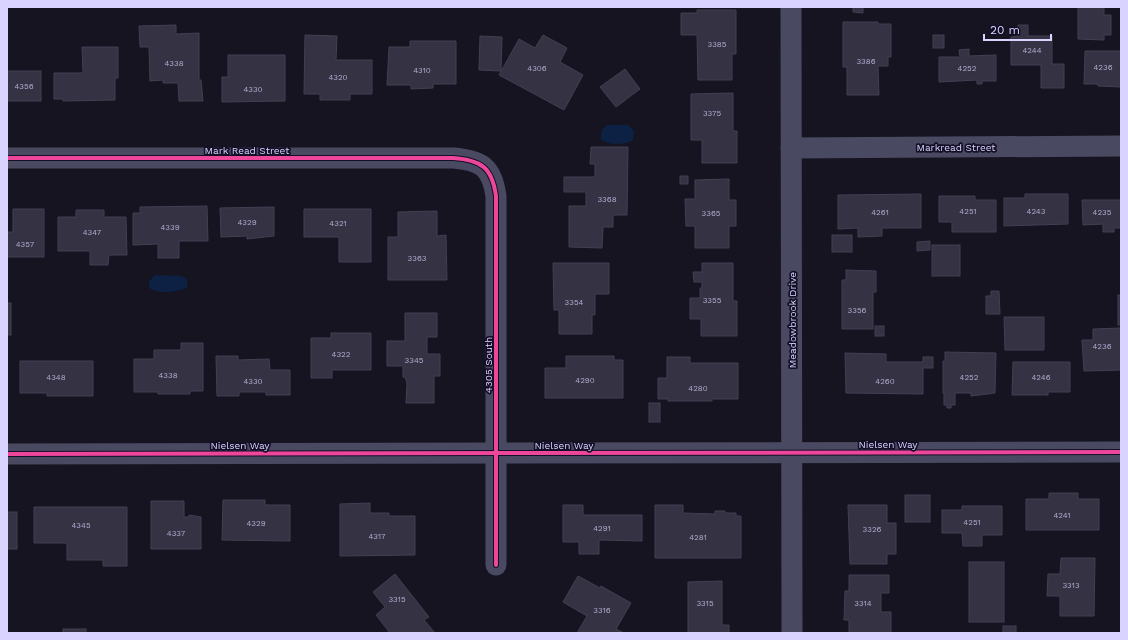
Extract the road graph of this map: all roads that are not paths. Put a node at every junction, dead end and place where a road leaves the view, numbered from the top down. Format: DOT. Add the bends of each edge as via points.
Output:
graph roads {
  1 [pos="791,7"];
  2 [pos="1121,146"];
  3 [pos="791,148"];
  4 [pos="7,158"];
  5 [pos="485,167"];
  6 [pos="792,452"];
  7 [pos="1121,452"];
  8 [pos="496,453"];
  9 [pos="7,454"];
  10 [pos="496,565"];
  11 [pos="792,633"];
  1 -- 3 [label="street, Meadowbrook Drive"];
  2 -- 3 [label="street, Markread Street"];
  3 -- 6 [label="street, Meadowbrook Drive"];
  4 -- 5 [label="street, Mark Read Street" via="453,158 476,162"];
  5 -- 8 [label="street, 4305 South" via="491,176 496,196"];
  6 -- 7 [label="street, Nielsen Way"];
  6 -- 8 [label="street, Nielsen Way"];
  6 -- 11 [label="street, Meadowbrook Drive"];
  8 -- 9 [label="street, Nielsen Way"];
  8 -- 10 [label="street, 4305 South"];
}
